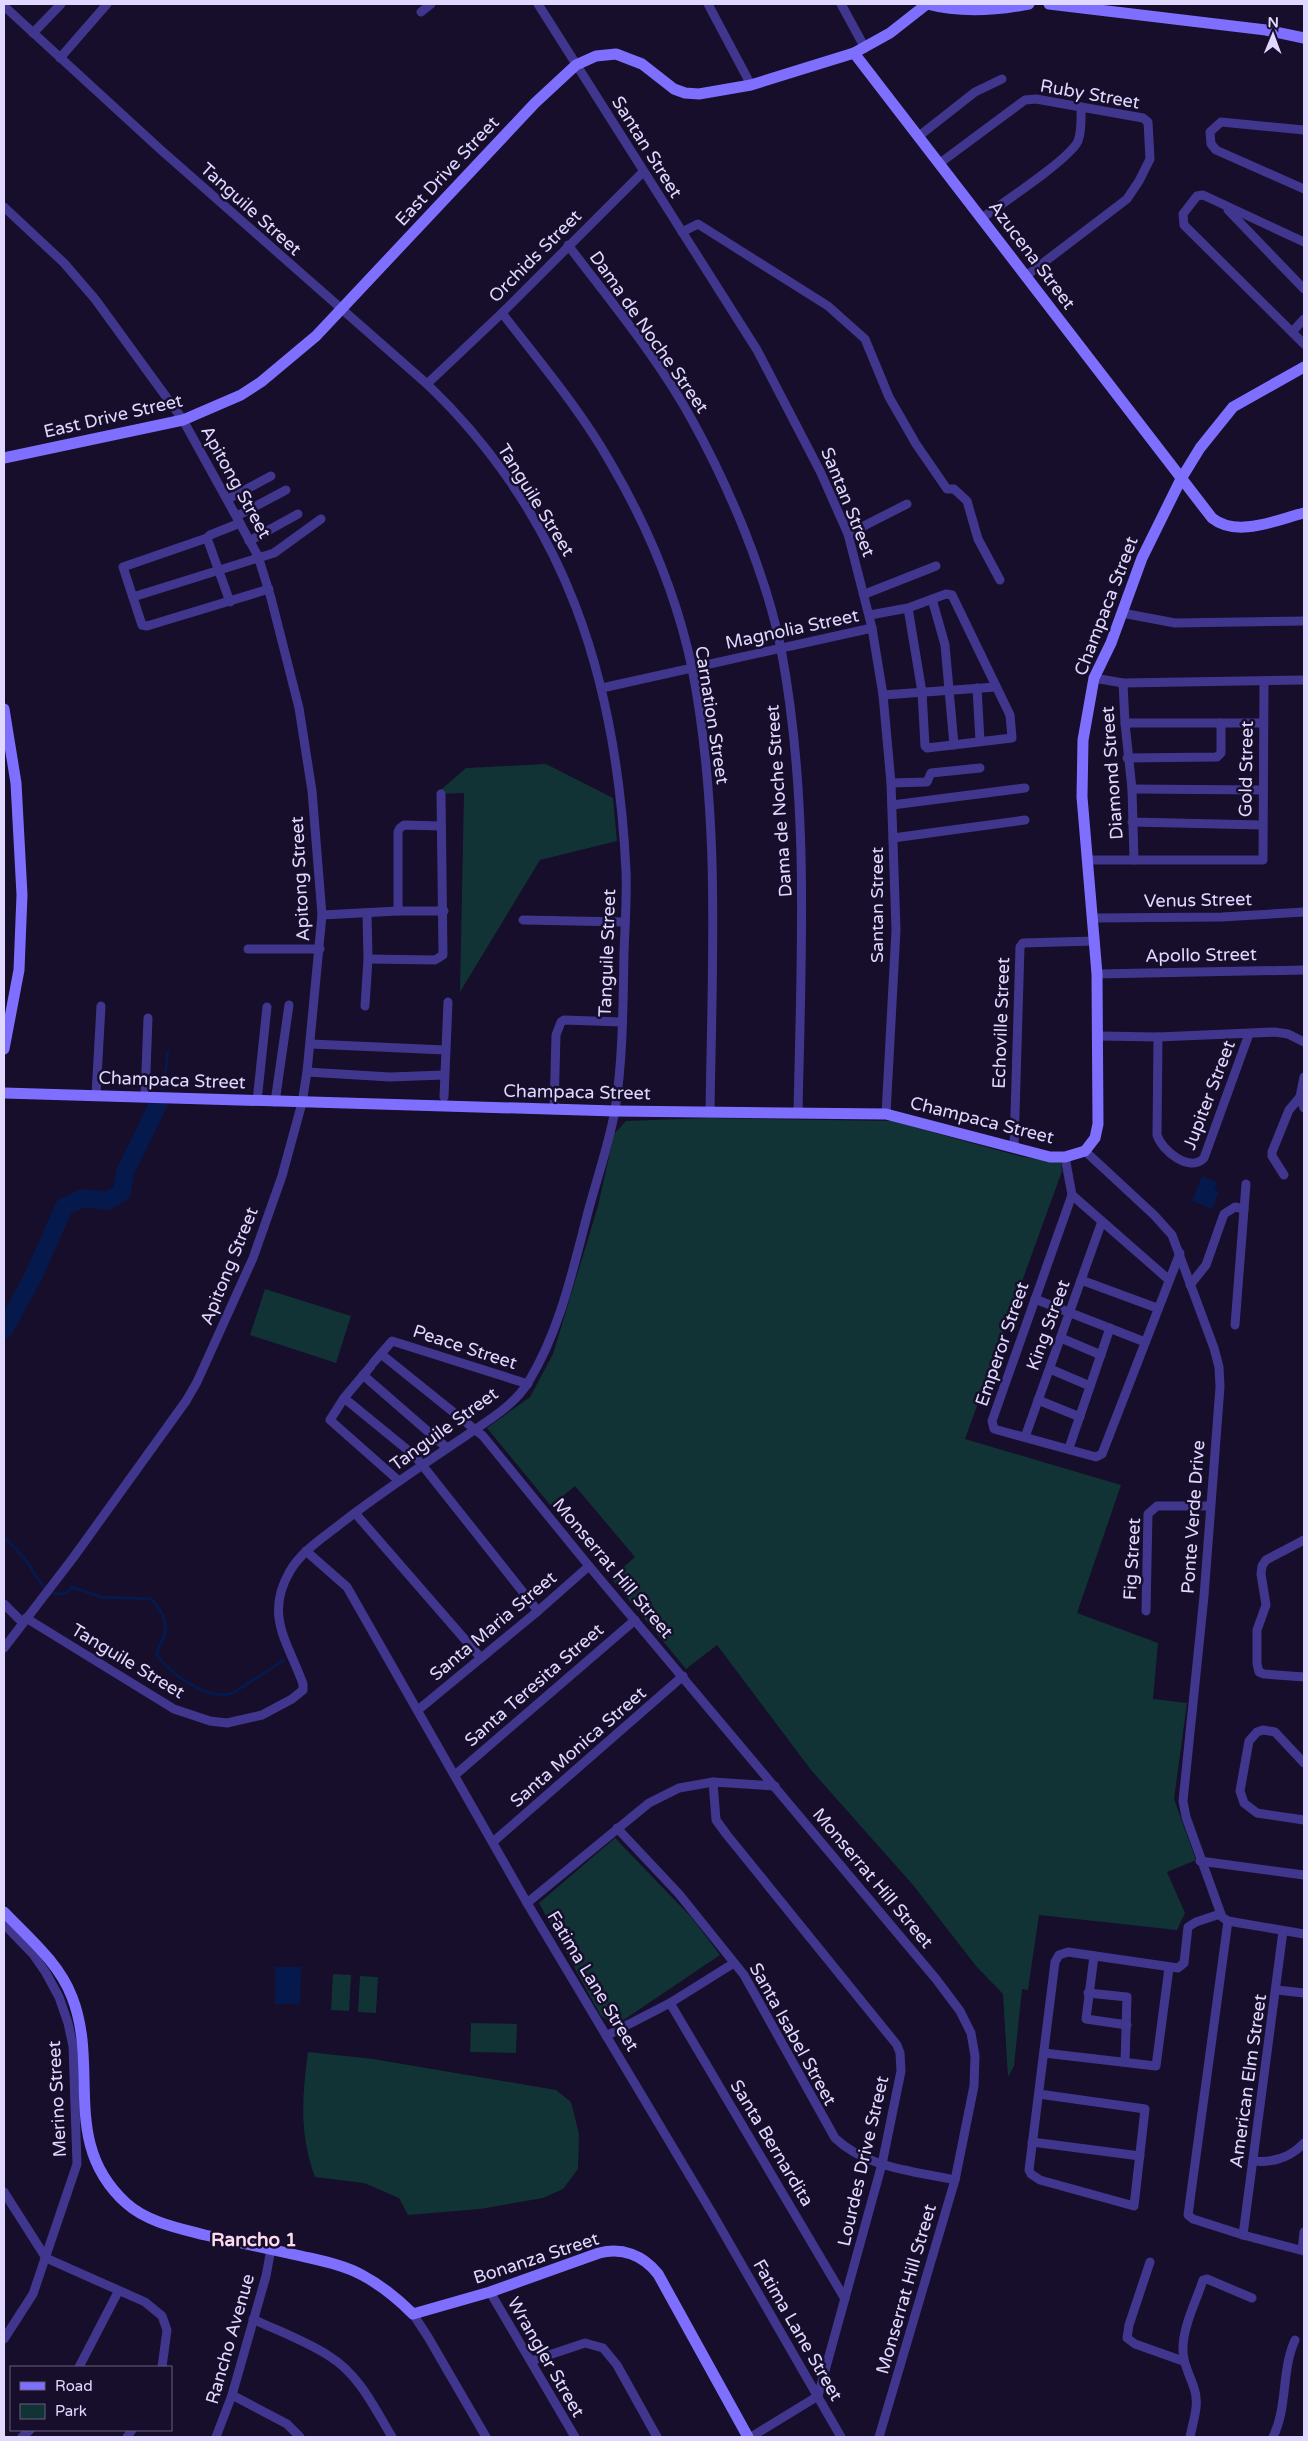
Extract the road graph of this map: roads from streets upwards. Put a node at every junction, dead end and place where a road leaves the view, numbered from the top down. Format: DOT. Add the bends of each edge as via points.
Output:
graph roads {
  1 [pos="61,4"];
  2 [pos="107,4"];
  3 [pos="431,4"];
  4 [pos="538,4"];
  5 [pos="708,4"];
  6 [pos="841,4"];
  7 [pos="927,4"];
  8 [pos="1029,4"];
  9 [pos="1050,4"];
  10 [pos="1012,6"];
  11 [pos="8,7"];
  12 [pos="420,12"];
  13 [pos="33,34"];
  14 [pos="1304,38"];
  15 [pos="865,48"];
  16 [pos="854,53"];
  17 [pos="60,58"];
  18 [pos="576,65"];
  19 [pos="1002,79"];
  20 [pos="751,86"];
  21 [pos="1081,107"];
  22 [pos="1304,130"];
  23 [pos="920,136"];
  24 [pos="940,163"];
  25 [pos="643,172"];
  26 [pos="1304,189"];
  27 [pos="1224,206"];
  28 [pos="4,207"];
  29 [pos="982,218"];
  30 [pos="682,232"];
  31 [pos="1304,242"];
  32 [pos="568,245"];
  33 [pos="1026,276"];
  34 [pos="1304,289"];
  35 [pos="341,310"];
  36 [pos="502,313"];
  37 [pos="1304,319"];
  38 [pos="1292,332"];
  39 [pos="1304,344"];
  40 [pos="1304,366"];
  41 [pos="429,386"];
  42 [pos="183,420"];
  43 [pos="5,456"];
  44 [pos="271,476"];
  45 [pos="1181,478"];
  46 [pos="286,490"];
  47 [pos="228,499"];
  48 [pos="907,504"];
  49 [pos="1304,513"];
  50 [pos="298,514"];
  51 [pos="238,519"];
  52 [pos="321,519"];
  53 [pos="848,534"];
  54 [pos="206,538"];
  55 [pos="249,542"];
  56 [pos="258,556"];
  57 [pos="936,566"];
  58 [pos="218,570"];
  59 [pos="1000,580"];
  60 [pos="269,589"];
  61 [pos="865,594"];
  62 [pos="133,597"];
  63 [pos="932,599"];
  64 [pos="230,602"];
  65 [pos="908,608"];
  66 [pos="1122,613"];
  67 [pos="870,615"];
  68 [pos="1304,621"];
  69 [pos="872,628"];
  70 [pos="781,647"];
  71 [pos="692,668"];
  72 [pos="1094,678"];
  73 [pos="1304,680"];
  74 [pos="1264,681"];
  75 [pos="1124,683"];
  76 [pos="996,687"];
  77 [pos="602,688"];
  78 [pos="977,688"];
  79 [pos="949,690"];
  80 [pos="922,692"];
  81 [pos="883,695"];
  82 [pos="4,709"];
  83 [pos="1124,723"];
  84 [pos="1221,723"];
  85 [pos="1263,723"];
  86 [pos="980,741"];
  87 [pos="954,745"];
  88 [pos="1127,758"];
  89 [pos="980,768"];
  90 [pos="890,784"];
  91 [pos="1025,788"];
  92 [pos="1132,789"];
  93 [pos="1262,790"];
  94 [pos="441,794"];
  95 [pos="892,805"];
  96 [pos="1025,820"];
  97 [pos="1132,822"];
  98 [pos="1262,825"];
  99 [pos="440,826"];
  100 [pos="893,838"];
  101 [pos="1087,860"];
  102 [pos="1134,860"];
  103 [pos="398,911"];
  104 [pos="444,911"];
  105 [pos="367,912"];
  106 [pos="1304,912"];
  107 [pos="322,915"];
  108 [pos="1093,918"];
  109 [pos="523,920"];
  110 [pos="625,922"];
  111 [pos="1095,941"];
  112 [pos="248,949"];
  113 [pos="320,949"];
  114 [pos="368,959"];
  115 [pos="1304,970"];
  116 [pos="1098,974"];
  117 [pos="448,1002"];
  118 [pos="289,1004"];
  119 [pos="101,1006"];
  120 [pos="365,1006"];
  121 [pos="267,1007"];
  122 [pos="148,1018"];
  123 [pos="622,1022"];
  124 [pos="1249,1034"];
  125 [pos="1099,1036"];
  126 [pos="1158,1037"];
  127 [pos="1304,1042"];
  128 [pos="311,1044"];
  129 [pos="4,1049"];
  130 [pos="445,1050"];
  131 [pos="308,1072"];
  132 [pos="444,1075"];
  133 [pos="1304,1077"];
  134 [pos="4,1093"];
  135 [pos="96,1095"];
  136 [pos="145,1096"];
  137 [pos="444,1097"];
  138 [pos="1300,1097"];
  139 [pos="257,1101"];
  140 [pos="275,1102"];
  141 [pos="302,1103"];
  142 [pos="1304,1108"];
  143 [pos="554,1110"];
  144 [pos="615,1111"];
  145 [pos="710,1112"];
  146 [pos="798,1113"];
  147 [pos="886,1114"];
  148 [pos="1014,1147"];
  149 [pos="1085,1151"];
  150 [pos="1065,1157"];
  151 [pos="1284,1175"];
  152 [pos="1246,1184"];
  153 [pos="1072,1196"];
  154 [pos="1244,1209"];
  155 [pos="1102,1224"];
  156 [pos="1180,1254"];
  157 [pos="1168,1279"];
  158 [pos="1082,1280"];
  159 [pos="1190,1285"];
  160 [pos="1035,1299"];
  161 [pos="1157,1308"];
  162 [pos="1070,1312"];
  163 [pos="1235,1325"];
  164 [pos="1110,1328"];
  165 [pos="1061,1338"];
  166 [pos="1145,1342"];
  167 [pos="381,1354"];
  168 [pos="1101,1355"];
  169 [pos="1050,1369"];
  170 [pos="363,1375"];
  171 [pos="528,1384"];
  172 [pos="1090,1386"];
  173 [pos="344,1398"];
  174 [pos="1038,1400"];
  175 [pos="1080,1417"];
  176 [pos="475,1429"];
  177 [pos="1025,1437"];
  178 [pos="444,1446"];
  179 [pos="1069,1448"];
  180 [pos="422,1464"];
  181 [pos="398,1481"];
  182 [pos="1210,1506"];
  183 [pos="355,1512"];
  184 [pos="1304,1540"];
  185 [pos="306,1551"];
  186 [pos="589,1566"];
  187 [pos="4,1604"];
  188 [pos="538,1611"];
  189 [pos="1146,1611"];
  190 [pos="24,1620"];
  191 [pos="635,1620"];
  192 [pos="4,1648"];
  193 [pos="481,1658"];
  194 [pos="683,1676"];
  195 [pos="1304,1677"];
  196 [pos="418,1710"];
  197 [pos="1304,1763"];
  198 [pos="455,1774"];
  199 [pos="712,1782"];
  200 [pos="775,1786"];
  201 [pos="1304,1820"];
  202 [pos="616,1828"];
  203 [pos="493,1842"];
  204 [pos="1200,1860"];
  205 [pos="1304,1875"];
  206 [pos="527,1903"];
  207 [pos="4,1912"];
  208 [pos="1220,1914"];
  209 [pos="1228,1921"];
  210 [pos="4,1924"];
  211 [pos="1283,1931"];
  212 [pos="1304,1934"];
  213 [pos="1094,1956"];
  214 [pos="734,1963"];
  215 [pos="1169,1968"];
  216 [pos="1277,1990"];
  217 [pos="1304,1992"];
  218 [pos="1088,1993"];
  219 [pos="670,2003"];
  220 [pos="1127,2025"];
  221 [pos="606,2036"];
  222 [pos="1044,2053"];
  223 [pos="1125,2062"];
  224 [pos="1039,2094"];
  225 [pos="1032,2142"];
  226 [pos="1304,2143"];
  227 [pos="1140,2156"];
  228 [pos="1254,2160"];
  229 [pos="882,2164"];
  230 [pos="955,2180"];
  231 [pos="4,2192"];
  232 [pos="1304,2232"];
  233 [pos="1243,2235"];
  234 [pos="271,2250"];
  235 [pos="1303,2251"];
  236 [pos="46,2258"];
  237 [pos="1150,2262"];
  238 [pos="118,2292"];
  239 [pos="490,2292"];
  240 [pos="1252,2298"];
  241 [pos="845,2299"];
  242 [pos="412,2314"];
  243 [pos="253,2319"];
  244 [pos="4,2339"];
  245 [pos="1295,2340"];
  246 [pos="531,2361"];
  247 [pos="1184,2361"];
  248 [pos="80,2366"];
  249 [pos="162,2366"];
  250 [pos="232,2395"];
  251 [pos="818,2396"];
  252 [pos="216,2437"];
  253 [pos="300,2437"];
  254 [pos="392,2437"];
  255 [pos="486,2437"];
  256 [pos="575,2437"];
  257 [pos="657,2437"];
  258 [pos="750,2437"];
  259 [pos="841,2437"];
  260 [pos="880,2437"];
  261 [pos="1190,2437"];
  262 [pos="1273,2437"];
  1 -- 13 [label="street"];
  2 -- 17 [label="street"];
  3 -- 12 [label="street"];
  4 -- 18 [label="street, Santan Street"];
  5 -- 20 [label="street"];
  6 -- 15 [label="street"];
  7 -- 10 [label="street" via="957,10 997,10"];
  7 -- 15 [label="street, East Drive Street" via="890,34"];
  8 -- 10 [label="street"];
  9 -- 14 [label="street" via="1266,30"];
  11 -- 13 [label="street, Tanguile Street"];
  13 -- 17 [label="street, Tanguile Street"];
  15 -- 16 [label="street, East Drive Street"];
  16 -- 20 [label="street, East Drive Street"];
  16 -- 23 [label="street, Azucena Street"];
  17 -- 35 [label="street, Tanguile Street"];
  18 -- 20 [label="street, East Drive Street" via="596,56 616,54 642,64 685,93 700,94"];
  18 -- 25 [label="street, Santan Street"];
  18 -- 35 [label="street, East Drive Street" via="535,103"];
  19 -- 23 [label="street" via="975,92"];
  21 -- 24 [label="street, Ruby Street" via="1025,100"];
  21 -- 29 [label="street" via="1077,143 1064,158"];
  21 -- 33 [label="street, Ruby Street" via="1143,118 1148,122 1150,159 1127,199"];
  22 -- 26 [label="street" via="1222,122 1210,132 1211,144 1216,150"];
  23 -- 24 [label="street, Azucena Street"];
  24 -- 29 [label="street, Azucena Street"];
  25 -- 30 [label="street, Santan Street"];
  25 -- 32 [label="street, Orchids Street"];
  27 -- 31 [label="street"];
  27 -- 34 [label="street"];
  27 -- 38 [label="street" via="1203,195 1198,196 1183,214 1184,224"];
  28 -- 42 [label="street, Apitong Street" via="64,262 95,299"];
  29 -- 33 [label="street, Azucena Street"];
  30 -- 53 [label="street, Santan Street" via="776,385"];
  30 -- 59 [label="street" via="698,224 828,306 866,339 889,397 916,444 947,489 954,489 967,501 978,539"];
  32 -- 36 [label="street, Orchids Street"];
  32 -- 70 [label="street, Dama de Noche Street" via="621,314 691,419 738,517 765,590"];
  33 -- 45 [label="street, Azucena Street"];
  35 -- 41 [label="street, Tanguile Street"];
  35 -- 42 [label="street, East Drive Street" via="302,349 262,382 241,395"];
  36 -- 41 [label="street, Orchids Street"];
  36 -- 71 [label="street, Carnation Street" via="610,462 658,559"];
  37 -- 38 [label="street"];
  38 -- 39 [label="street"];
  40 -- 45 [label="street, Champaca Street" via="1233,407"];
  41 -- 77 [label="street, Tanguile Street" via="485,448 544,535 571,593"];
  42 -- 43 [label="street, East Drive Street"];
  42 -- 47 [label="street, Apitong Street"];
  44 -- 47 [label="street"];
  45 -- 49 [label="street, Azucena Street" via="1212,518 1227,526 1247,527"];
  45 -- 66 [label="street, Champaca Street" via="1142,558"];
  46 -- 51 [label="street"];
  47 -- 51 [label="street, Apitong Street"];
  48 -- 53 [label="street"];
  50 -- 55 [label="street"];
  51 -- 54 [label="street"];
  51 -- 55 [label="street, Apitong Street"];
  52 -- 56 [label="street" via="274,553"];
  53 -- 61 [label="street, Santan Street"];
  54 -- 58 [label="street"];
  54 -- 62 [label="street" via="123,567"];
  55 -- 56 [label="street, Apitong Street"];
  56 -- 58 [label="street"];
  56 -- 60 [label="street, Apitong Street"];
  57 -- 61 [label="street"];
  58 -- 62 [label="street"];
  58 -- 64 [label="street"];
  60 -- 64 [label="street"];
  60 -- 107 [label="street, Apitong Street" via="299,708 312,791"];
  61 -- 67 [label="street, Santan Street"];
  62 -- 64 [label="street" via="144,626"];
  63 -- 65 [label="street"];
  63 -- 76 [label="street" via="952,595"];
  63 -- 79 [label="street" via="945,645"];
  65 -- 67 [label="street"];
  65 -- 80 [label="street"];
  66 -- 68 [label="street" via="1175,623"];
  66 -- 72 [label="street, Champaca Street"];
  67 -- 69 [label="street, Santan Street"];
  69 -- 70 [label="street, Magnolia Street"];
  69 -- 81 [label="street, Santan Street"];
  70 -- 71 [label="street, Magnolia Street"];
  70 -- 146 [label="street, Dama de Noche Street" via="795,740 803,905"];
  71 -- 77 [label="street, Magnolia Street"];
  71 -- 145 [label="street, Carnation Street" via="711,830 714,918"];
  72 -- 75 [label="street"];
  72 -- 101 [label="street, Champaca Street" via="1083,740 1082,797"];
  73 -- 74 [label="street"];
  74 -- 75 [label="street"];
  74 -- 85 [label="street, Gold Street"];
  75 -- 83 [label="street, Diamond Street"];
  76 -- 78 [label="street"];
  76 -- 86 [label="street" via="1010,715 1012,738"];
  77 -- 110 [label="street, Tanguile Street" via="620,804 626,874"];
  78 -- 79 [label="street"];
  78 -- 86 [label="street"];
  79 -- 80 [label="street"];
  79 -- 87 [label="street"];
  80 -- 81 [label="street"];
  80 -- 87 [label="street" via="925,746"];
  81 -- 90 [label="street, Santan Street"];
  82 -- 129 [label="street" via="16,783 22,895 19,970"];
  83 -- 84 [label="street"];
  83 -- 88 [label="street, Diamond Street"];
  84 -- 85 [label="street"];
  84 -- 88 [label="street" via="1221,753 1217,757"];
  85 -- 93 [label="street, Gold Street"];
  86 -- 87 [label="street"];
  88 -- 92 [label="street, Diamond Street"];
  89 -- 90 [label="street" via="931,773 927,782"];
  90 -- 95 [label="street, Santan Street"];
  91 -- 95 [label="street"];
  92 -- 93 [label="street"];
  92 -- 97 [label="street, Diamond Street"];
  93 -- 98 [label="street, Gold Street"];
  94 -- 99 [label="street"];
  95 -- 100 [label="street, Santan Street"];
  96 -- 100 [label="street"];
  97 -- 98 [label="street"];
  97 -- 102 [label="street, Diamond Street"];
  98 -- 102 [label="street, Gold Street" via="1263,857 1259,861"];
  99 -- 103 [label="street" via="404,825 398,832"];
  99 -- 104 [label="street"];
  100 -- 147 [label="street, Santan Street" via="896,930"];
  101 -- 102 [label="street"];
  101 -- 108 [label="street, Champaca Street"];
  103 -- 104 [label="street"];
  103 -- 105 [label="street"];
  104 -- 114 [label="street" via="443,955 440,958"];
  105 -- 107 [label="street"];
  105 -- 114 [label="street"];
  106 -- 108 [label="street, Venus Street" via="1222,917"];
  107 -- 113 [label="street, Apitong Street"];
  108 -- 111 [label="street, Champaca Street"];
  109 -- 110 [label="street"];
  110 -- 123 [label="street, Tanguile Street"];
  111 -- 116 [label="street, Champaca Street"];
  111 -- 148 [label="street, Echoville Street" via="1023,943 1020,946"];
  112 -- 113 [label="street"];
  113 -- 128 [label="street, Apitong Street"];
  114 -- 120 [label="street"];
  115 -- 116 [label="street, Apollo Street"];
  116 -- 125 [label="street, Champaca Street"];
  117 -- 130 [label="street"];
  118 -- 140 [label="street"];
  119 -- 135 [label="street"];
  121 -- 139 [label="street"];
  122 -- 136 [label="street"];
  123 -- 143 [label="street" via="561,1022 556,1035"];
  123 -- 144 [label="street, Tanguile Street"];
  124 -- 126 [label="street"];
  124 -- 126 [label="street, Jupiter Street" via="1204,1158 1194,1164 1186,1163 1169,1151 1157,1135"];
  124 -- 127 [label="street" via="1283,1033"];
  125 -- 126 [label="street"];
  125 -- 149 [label="street, Champaca Street" via="1098,1124 1095,1138"];
  128 -- 130 [label="street"];
  128 -- 131 [label="street, Apitong Street"];
  130 -- 132 [label="street"];
  131 -- 132 [label="street" via="390,1077"];
  131 -- 141 [label="street, Apitong Street"];
  132 -- 137 [label="street"];
  133 -- 138 [label="street"];
  134 -- 135 [label="street, Champaca Street"];
  135 -- 136 [label="street, Champaca Street"];
  136 -- 139 [label="street, Champaca Street"];
  138 -- 142 [label="street"];
  138 -- 151 [label="street" via="1289,1110 1272,1152"];
  139 -- 140 [label="street, Champaca Street"];
  140 -- 141 [label="street, Champaca Street"];
  141 -- 143 [label="street, Champaca Street"];
  141 -- 190 [label="street, Apitong Street" via="282,1176 253,1258 197,1382 127,1484"];
  143 -- 144 [label="street, Champaca Street"];
  144 -- 145 [label="street, Champaca Street"];
  144 -- 171 [label="street, Tanguile Street" via="569,1284 550,1340"];
  145 -- 146 [label="street, Champaca Street"];
  146 -- 147 [label="street, Champaca Street"];
  147 -- 148 [label="street, Champaca Street"];
  148 -- 150 [label="street, Champaca Street" via="1050,1157"];
  149 -- 150 [label="street, Champaca Street"];
  149 -- 156 [label="street, Ponte Verde Drive" via="1165,1226"];
  150 -- 153 [label="street, Emperor Street"];
  152 -- 154 [label="street"];
  153 -- 155 [label="street"];
  153 -- 160 [label="street, Emperor Street"];
  154 -- 159 [label="street" via="1235,1208 1224,1214 1206,1265"];
  154 -- 163 [label="street"];
  155 -- 157 [label="street"];
  155 -- 158 [label="street, King Street"];
  156 -- 157 [label="street, Emperor Street"];
  156 -- 159 [label="street, Ponte Verde Drive"];
  157 -- 161 [label="street, Emperor Street"];
  158 -- 161 [label="street"];
  158 -- 162 [label="street, King Street"];
  159 -- 182 [label="street, Ponte Verde Drive" via="1214,1348 1220,1378"];
  160 -- 162 [label="street"];
  160 -- 177 [label="street, Emperor Street" via="992,1421 994,1429"];
  161 -- 166 [label="street, Emperor Street"];
  162 -- 164 [label="street"];
  162 -- 165 [label="street, King Street"];
  164 -- 166 [label="street"];
  164 -- 168 [label="street"];
  165 -- 168 [label="street"];
  165 -- 169 [label="street, King Street"];
  166 -- 179 [label="street, Emperor Street" via="1102,1454 1096,1457"];
  167 -- 170 [label="street, Peace Street"];
  167 -- 171 [label="street, Peace Street" via="391,1342 398,1342"];
  167 -- 176 [label="street, Monserrat Hill Street"];
  168 -- 172 [label="street"];
  169 -- 172 [label="street"];
  169 -- 174 [label="street, King Street"];
  170 -- 173 [label="street, Peace Street"];
  170 -- 178 [label="street"];
  171 -- 176 [label="street, Tanguile Street" via="506,1407"];
  172 -- 175 [label="street"];
  173 -- 180 [label="street"];
  173 -- 181 [label="street, Peace Street" via="330,1420"];
  174 -- 175 [label="street"];
  174 -- 177 [label="street, King Street"];
  175 -- 179 [label="street"];
  176 -- 178 [label="street, Tanguile Street"];
  176 -- 186 [label="street, Monserrat Hill Street"];
  177 -- 179 [label="street, Emperor Street"];
  178 -- 180 [label="street, Tanguile Street"];
  180 -- 181 [label="street, Tanguile Street"];
  180 -- 188 [label="street"];
  181 -- 183 [label="street, Tanguile Street"];
  182 -- 189 [label="street, Fig Street" via="1157,1506 1148,1514"];
  182 -- 204 [label="street, Ponte Verde Drive" via="1184,1801"];
  183 -- 185 [label="street, Tanguile Street"];
  183 -- 193 [label="street"];
  184 -- 195 [label="street" via="1266,1560 1262,1566 1266,1604 1258,1626 1257,1664 1264,1674"];
  185 -- 190 [label="street, Tanguile Street" via="290,1571 279,1598 277,1618 280,1632 304,1684 303,1690 262,1715 245,1720 210,1721 174,1710"];
  185 -- 196 [label="street, Fatima Lane Street" via="347,1587"];
  186 -- 188 [label="street, Santa Maria Street"];
  186 -- 191 [label="street, Monserrat Hill Street"];
  187 -- 190 [label="street"];
  188 -- 193 [label="street, Santa Maria Street"];
  190 -- 192 [label="street, Apitong Street"];
  191 -- 194 [label="street, Monserrat Hill Street"];
  191 -- 198 [label="street, Santa Teresita Street"];
  193 -- 196 [label="street, Santa Maria Street"];
  194 -- 200 [label="street, Monserrat Hill Street"];
  194 -- 203 [label="street, Santa Monica Street"];
  196 -- 198 [label="street, Fatima Lane Street"];
  197 -- 201 [label="street" via="1275,1732 1263,1730 1251,1736 1240,1792 1248,1807 1260,1814"];
  198 -- 203 [label="street, Fatima Lane Street"];
  199 -- 200 [label="street"];
  199 -- 202 [label="street" via="679,1788 649,1802"];
  199 -- 229 [label="street, Lourdes Drive Street" via="716,1820 726,1835 899,2050 901,2071"];
  200 -- 230 [label="street, Monserrat Hill Street" via="936,1980 971,2033 975,2056 974,2086"];
  202 -- 206 [label="street"];
  202 -- 214 [label="street, Santa Isabel Street" via="679,1894"];
  203 -- 206 [label="street, Fatima Lane Street"];
  204 -- 205 [label="street"];
  204 -- 208 [label="street, Ponte Verde Drive"];
  206 -- 221 [label="street, Fatima Lane Street"];
  207 -- 234 [label="street" via="53,1964 72,1998 82,2042 87,2138 112,2190 134,2210 162,2223"];
  208 -- 209 [label="street, Ponte Verde Drive"];
  208 -- 215 [label="street" via="1188,1928 1184,1963 1178,1968"];
  209 -- 211 [label="street"];
  209 -- 233 [label="street" via="1188,2212 1193,2219"];
  210 -- 236 [label="street, Merino Street" via="34,1954 46,1973 59,1997 73,2046 77,2164"];
  211 -- 212 [label="street"];
  211 -- 216 [label="street, American Elm Street"];
  213 -- 215 [label="street"];
  213 -- 218 [label="street"];
  213 -- 222 [label="street" via="1068,1952 1059,1955 1055,1962"];
  214 -- 219 [label="street"];
  214 -- 229 [label="street, Santa Isabel Street" via="752,1988 834,2138 852,2153"];
  215 -- 223 [label="street" via="1157,2065"];
  216 -- 217 [label="street"];
  216 -- 228 [label="street, American Elm Street"];
  218 -- 220 [label="street" via="1086,2019"];
  218 -- 220 [label="street" via="1128,1997"];
  219 -- 221 [label="street"];
  219 -- 241 [label="street, Santa Bernardita"];
  220 -- 223 [label="street"];
  221 -- 251 [label="street, Fatima Lane Street"];
  222 -- 223 [label="street"];
  222 -- 224 [label="street"];
  224 -- 225 [label="street"];
  224 -- 227 [label="street" via="1145,2109"];
  225 -- 227 [label="street"];
  225 -- 227 [label="street" via="1029,2170 1034,2177 1131,2206 1135,2204"];
  226 -- 228 [label="street" via="1284,2158 1264,2162"];
  228 -- 233 [label="street, American Elm Street"];
  229 -- 230 [label="street, Santa Isabel Street"];
  229 -- 241 [label="street, Lourdes Drive Street"];
  230 -- 260 [label="street, Monserrat Hill Street"];
  231 -- 236 [label="street"];
  232 -- 235 [label="street"];
  233 -- 235 [label="street"];
  234 -- 242 [label="street" via="334,2264 363,2275 386,2290"];
  234 -- 243 [label="street, Rancho Avenue"];
  236 -- 238 [label="street"];
  236 -- 244 [label="street, Merino Street" via="33,2294"];
  237 -- 247 [label="street" via="1127,2338 1135,2344"];
  238 -- 248 [label="street"];
  238 -- 249 [label="street" via="145,2302 162,2316 167,2330"];
  239 -- 242 [label="street, Bonanza Street"];
  239 -- 246 [label="street, Wrangler Street"];
  239 -- 258 [label="street, Bonanza Street" via="606,2252 638,2256 658,2274"];
  240 -- 247 [label="street" via="1203,2280 1187,2326 1182,2348"];
  241 -- 251 [label="street, Lourdes Drive Street"];
  242 -- 255 [label="street"];
  243 -- 250 [label="street, Rancho Avenue"];
  243 -- 254 [label="street" via="330,2356 364,2390"];
  245 -- 262 [label="street" via="1287,2364 1280,2421"];
  246 -- 256 [label="street, Wrangler Street"];
  246 -- 257 [label="street" via="578,2344 592,2343 603,2348 617,2365"];
  247 -- 261 [label="street" via="1197,2400"];
  250 -- 252 [label="street, Rancho Avenue"];
  250 -- 253 [label="street" via="287,2424"];
  251 -- 258 [label="street"];
  251 -- 259 [label="street, Fatima Lane Street"];
}
